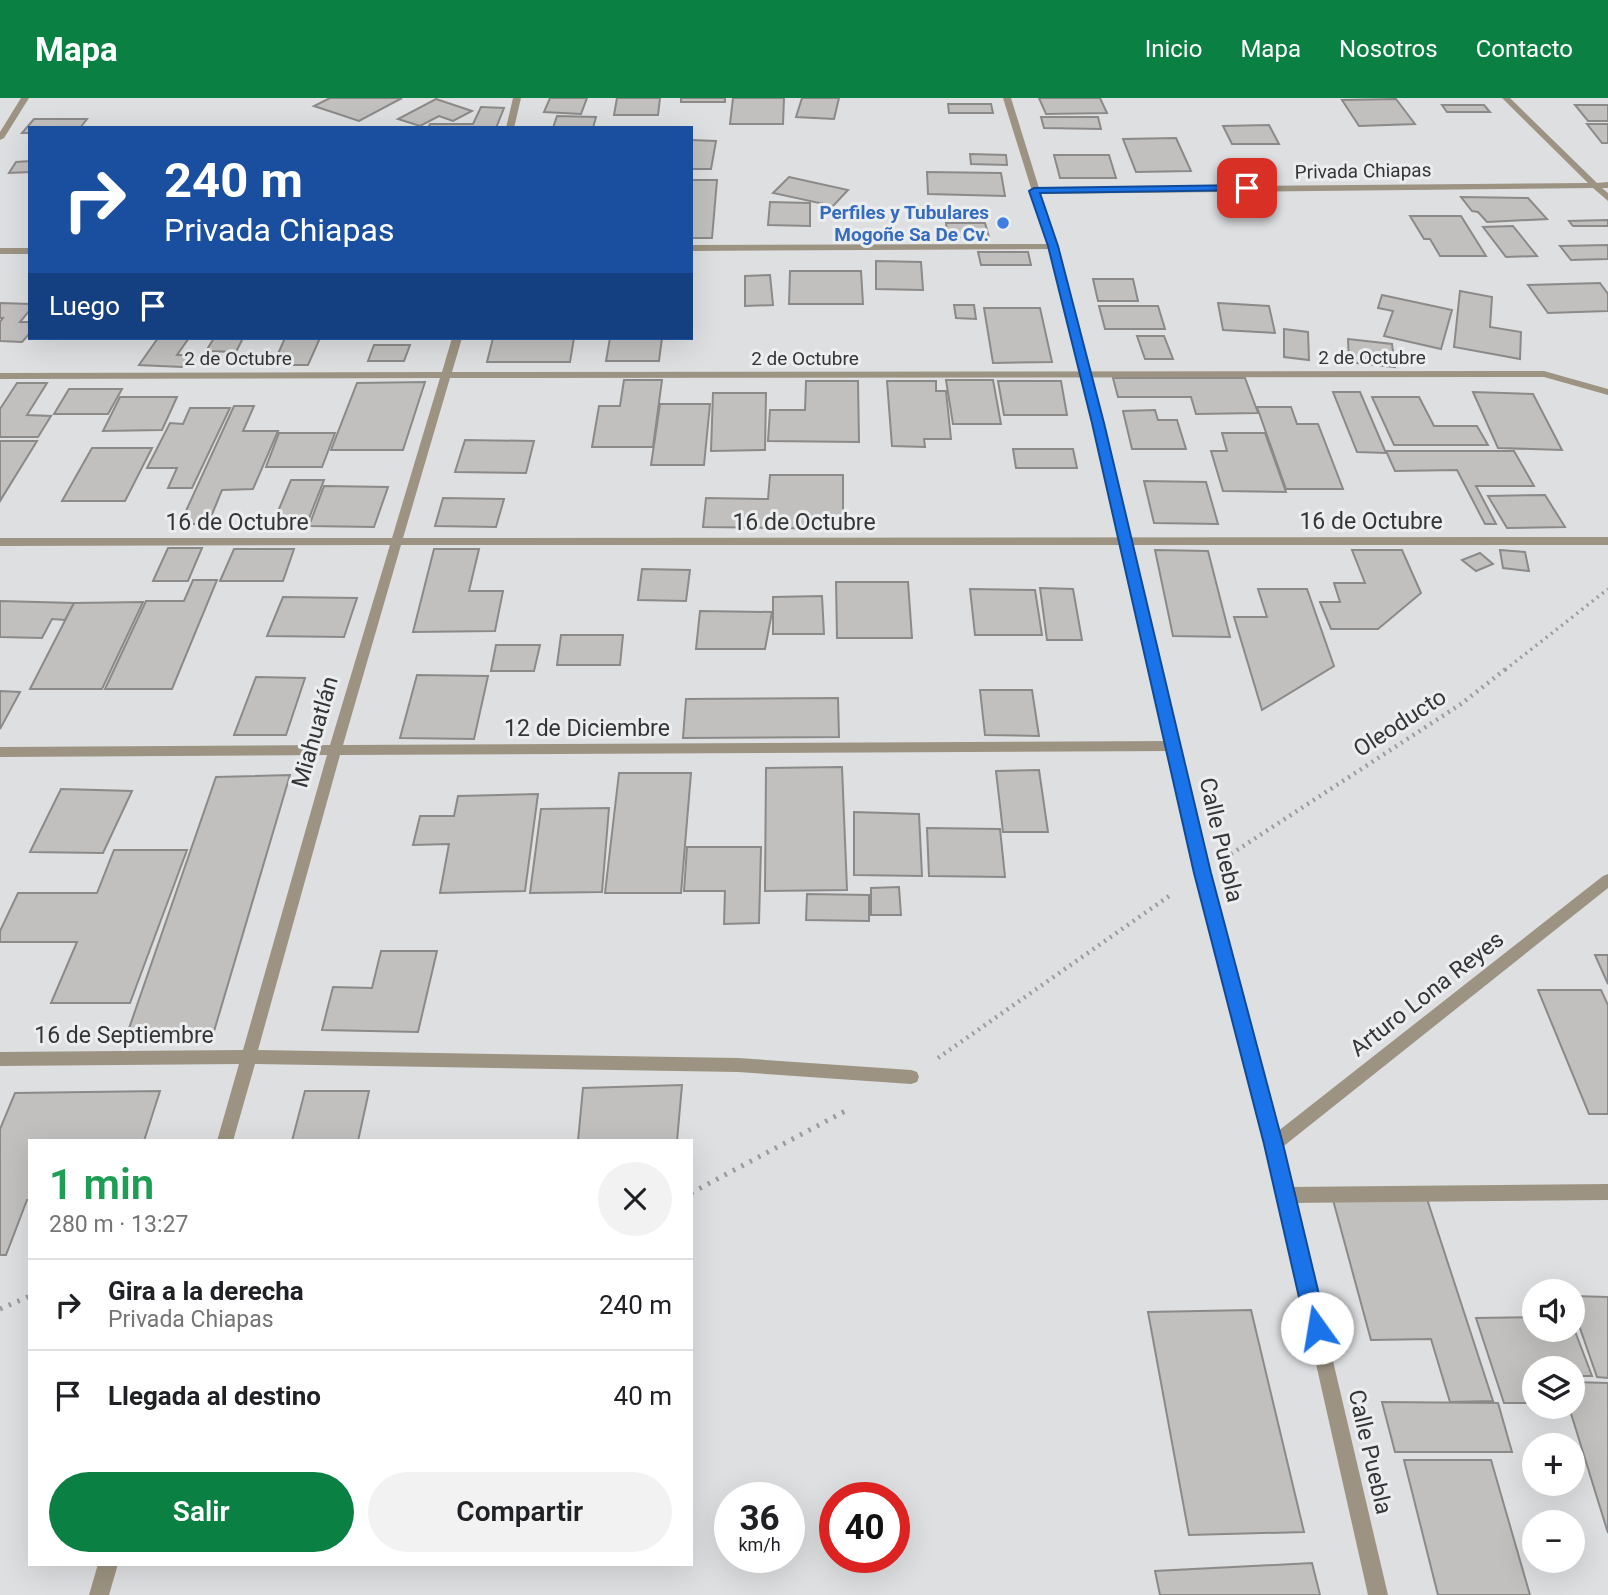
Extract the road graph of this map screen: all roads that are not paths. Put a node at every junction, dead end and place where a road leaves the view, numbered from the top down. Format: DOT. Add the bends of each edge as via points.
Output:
graph roads {
  1 [pos="25,98"];
  2 [pos="517,98"];
  3 [pos="1007,98"];
  4 [pos="1506,98"];
  5 [pos="510,126"];
  6 [pos="0,138"];
  7 [pos="1594,185"];
  8 [pos="1608,185"];
  9 [pos="1034,191"];
  10 [pos="1608,198"];
  11 [pos="1053,246"];
  12 [pos="693,248"];
  13 [pos="0,251"];
  14 [pos="28,251"];
  15 [pos="456,340"];
  16 [pos="446,375"];
  17 [pos="0,376"];
  18 [pos="1086,376"];
  19 [pos="1608,392"];
  20 [pos="1608,541"];
  21 [pos="0,542"];
  22 [pos="1127,542"];
  23 [pos="396,543"];
  24 [pos="1174,746"];
  25 [pos="335,750"];
  26 [pos="0,752"];
  27 [pos="1608,880"];
  28 [pos="248,1057"];
  29 [pos="0,1059"];
  30 [pos="911,1077"];
  31 [pos="226,1139"];
  32 [pos="1274,1144"];
  33 [pos="1608,1192"];
  34 [pos="1286,1195"];
  35 [pos="106,1566"];
  36 [pos="99,1595"];
  37 [pos="1378,1595"];
  1 -- 6 [label="street"];
  2 -- 5 [label="street"];
  3 -- 9 [label="street, Calle Puebla"];
  4 -- 7 [label="street"];
  7 -- 8 [label="street, Privada Chiapas"];
  7 -- 9 [label="street, Privada Chiapas"];
  7 -- 10 [label="street"];
  9 -- 11 [label="street, Calle Puebla"];
  11 -- 12 [label="street"];
  11 -- 18 [label="street, Calle Puebla"];
  13 -- 14 [label="street"];
  15 -- 16 [label="street, Miahuatlán"];
  16 -- 17 [label="street, 2 de Octubre"];
  16 -- 18 [label="street, 2 de Octubre"];
  16 -- 23 [label="street, Miahuatlán"];
  18 -- 19 [label="street, 2 de Octubre" via="1544,374"];
  18 -- 22 [label="street, Calle Puebla"];
  20 -- 22 [label="street, 16 de Octubre"];
  21 -- 23 [label="street, 16 de Octubre"];
  22 -- 23 [label="street, 16 de Octubre"];
  22 -- 24 [label="street, Calle Puebla"];
  23 -- 25 [label="street, Miahuatlán"];
  24 -- 25 [label="street, 12 de Diciembre"];
  24 -- 32 [label="street, Calle Puebla" via="1202,873"];
  25 -- 26 [label="street, 12 de Diciembre"];
  25 -- 28 [label="street, Miahuatlán"];
  27 -- 32 [label="street, Arturo Lona Reyes"];
  28 -- 29 [label="street, 16 de Septiembre"];
  28 -- 30 [label="street, 16 de Septiembre" via="738,1065"];
  28 -- 31 [label="street, Miahuatlán"];
  32 -- 34 [label="street, Calle Puebla"];
  33 -- 34 [label="street"];
  34 -- 37 [label="street, Calle Puebla"];
  35 -- 36 [label="street"];
}
